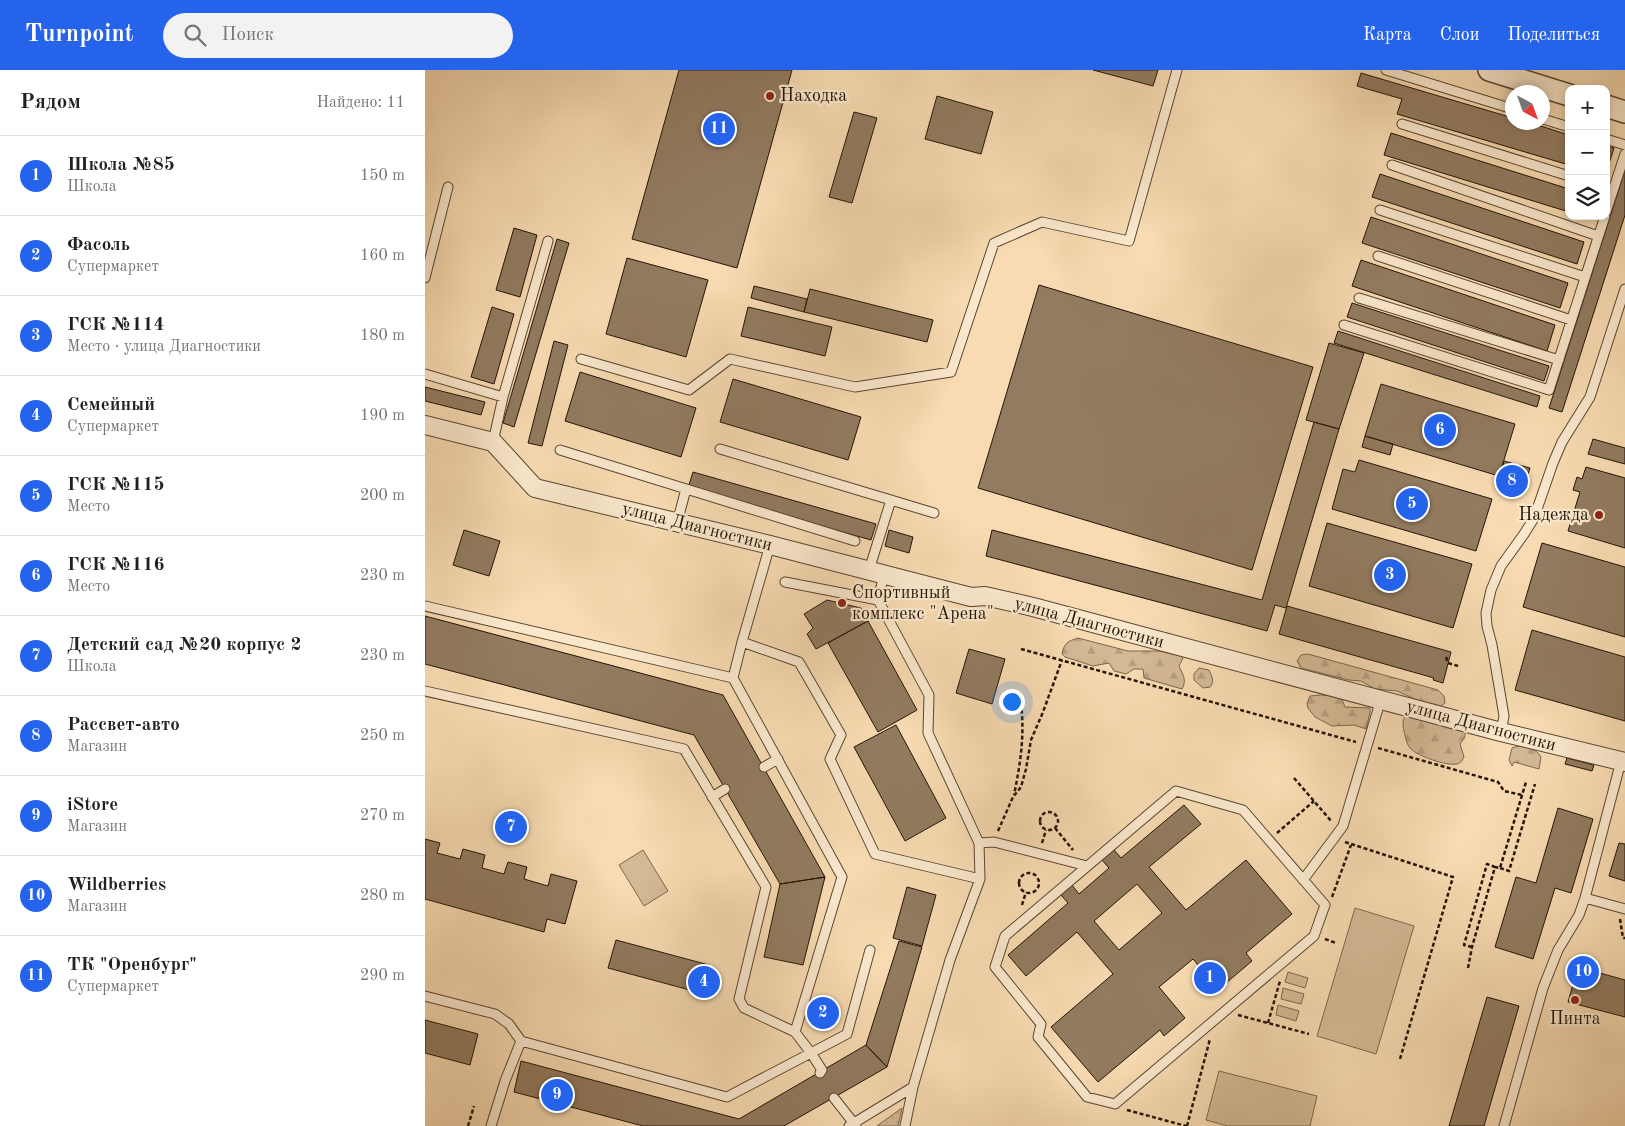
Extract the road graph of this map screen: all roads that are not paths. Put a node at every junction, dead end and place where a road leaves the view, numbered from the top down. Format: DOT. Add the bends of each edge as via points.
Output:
graph roads {
  1 [pos="1177,70"];
  2 [pos="1386,70"];
  3 [pos="1489,70"];
  4 [pos="1565,94"];
  5 [pos="1505,107"];
  6 [pos="1610,107"];
  7 [pos="1625,112"];
  8 [pos="1550,121"];
  9 [pos="1402,124"];
  10 [pos="1565,126"];
  11 [pos="1610,140"];
  12 [pos="1625,144"];
  13 [pos="1625,154"];
  14 [pos="1392,165"];
  15 [pos="1566,175"];
  16 [pos="448,187"];
  17 [pos="1610,189"];
  18 [pos="1380,210"];
  19 [pos="1604,220"];
  20 [pos="1598,236"];
  21 [pos="548,241"];
  22 [pos="1378,256"];
  23 [pos="425,278"];
  24 [pos="1585,278"];
  25 [pos="1625,288"];
  26 [pos="1359,298"];
  27 [pos="1571,320"];
  28 [pos="1344,325"];
  29 [pos="581,359"];
  30 [pos="1559,360"];
  31 [pos="425,374"];
  32 [pos="503,397"];
  33 [pos="425,425"];
  34 [pos="493,442"];
  35 [pos="720,449"];
  36 [pos="560,450"];
  37 [pos="687,489"];
  38 [pos="891,500"];
  39 [pos="934,513"];
  40 [pos="677,523"];
  41 [pos="855,541"];
  42 [pos="770,545"];
  43 [pos="877,572"];
  44 [pos="785,582"];
  45 [pos="878,600"];
  46 [pos="425,606"];
  47 [pos="742,642"];
  48 [pos="733,678"];
  49 [pos="425,691"];
  50 [pos="1381,700"];
  51 [pos="1501,732"];
  52 [pos="778,759"];
  53 [pos="1623,762"];
  54 [pos="763,767"];
  55 [pos="725,789"];
  56 [pos="712,797"];
  57 [pos="979,843"];
  58 [pos="1087,866"];
  59 [pos="981,879"];
  60 [pos="1303,880"];
  61 [pos="1585,898"];
  62 [pos="1621,908"];
  63 [pos="870,950"];
  64 [pos="425,996"];
  65 [pos="795,1032"];
  66 [pos="521,1041"];
  67 [pos="811,1052"];
  68 [pos="819,1073"];
  69 [pos="913,1087"];
  70 [pos="835,1098"];
  71 [pos="853,1125"];
  72 [pos="491,1126"];
  73 [pos="905,1126"];
  74 [pos="1504,1126"];
  1 -- 29 [label="lane" via="1129,241 1042,222 994,243 951,372 855,387 730,359 689,390"];
  2 -- 5 [label="lane"];
  3 -- 4 [label="street"];
  6 -- 7 [label="street"];
  8 -- 10 [label="lane"];
  9 -- 15 [label="lane"];
  11 -- 12 [label="lane"];
  13 -- 17 [label="lane"];
  14 -- 20 [label="lane"];
  16 -- 23 [label="lane"];
  18 -- 24 [label="lane"];
  19 -- 20 [label="lane"];
  20 -- 24 [label="lane"];
  21 -- 32 [label="lane"];
  22 -- 27 [label="lane"];
  24 -- 27 [label="lane"];
  25 -- 51 [label="lane" via="1590,396 1562,442 1533,518 1501,566 1491,590 1486,613 1504,716"];
  26 -- 30 [label="lane"];
  27 -- 30 [label="lane"];
  28 -- 30 [label="lane" via="1549,390"];
  31 -- 32 [label="lane"];
  32 -- 34 [label="lane"];
  33 -- 34 [label="street"];
  34 -- 40 [label="street, улица Диагностики" via="535,488"];
  35 -- 38 [label="lane"];
  36 -- 37 [label="lane"];
  37 -- 40 [label="lane"];
  37 -- 41 [label="lane"];
  38 -- 39 [label="lane"];
  38 -- 43 [label="lane"];
  40 -- 42 [label="street, улица Диагностики"];
  42 -- 43 [label="street, улица Диагностики"];
  42 -- 47 [label="lane"];
  43 -- 45 [label="lane"];
  43 -- 50 [label="street, улица Диагностики" via="971,597 985,596 1033,607"];
  44 -- 45 [label="lane"];
  45 -- 57 [label="lane" via="929,695 928,733"];
  46 -- 48 [label="lane"];
  47 -- 48 [label="lane"];
  47 -- 59 [label="lane" via="799,662 841,735 830,759 875,854"];
  48 -- 52 [label="lane"];
  49 -- 56 [label="lane" via="684,749"];
  50 -- 51 [label="street, улица Диагностики"];
  50 -- 60 [label="lane" via="1343,826"];
  51 -- 53 [label="street, улица Диагностики"];
  52 -- 54 [label="lane"];
  52 -- 65 [label="lane" via="841,877"];
  53 -- 61 [label="lane"];
  55 -- 56 [label="lane"];
  56 -- 65 [label="lane" via="766,887 739,999 744,1008"];
  57 -- 58 [label="lane" via="994,842"];
  57 -- 59 [label="lane"];
  58 -- 60 [label="lane" via="1176,791 1243,810"];
  58 -- 60 [label="lane" via="1005,936 995,967 1041,1024 1038,1037 1087,1097 1115,1104 1314,936 1325,905"];
  59 -- 69 [label="lane" via="950,960"];
  61 -- 62 [label="lane"];
  61 -- 74 [label="lane" via="1543,988"];
  63 -- 67 [label="lane" via="847,1034"];
  64 -- 66 [label="lane" via="495,1014 509,1024"];
  65 -- 67 [label="lane"];
  66 -- 67 [label="lane" via="727,1097"];
  66 -- 72 [label="lane"];
  67 -- 68 [label="lane" via="822,1070"];
  69 -- 71 [label="lane"];
  69 -- 73 [label="lane"];
  70 -- 71 [label="lane"];
}
